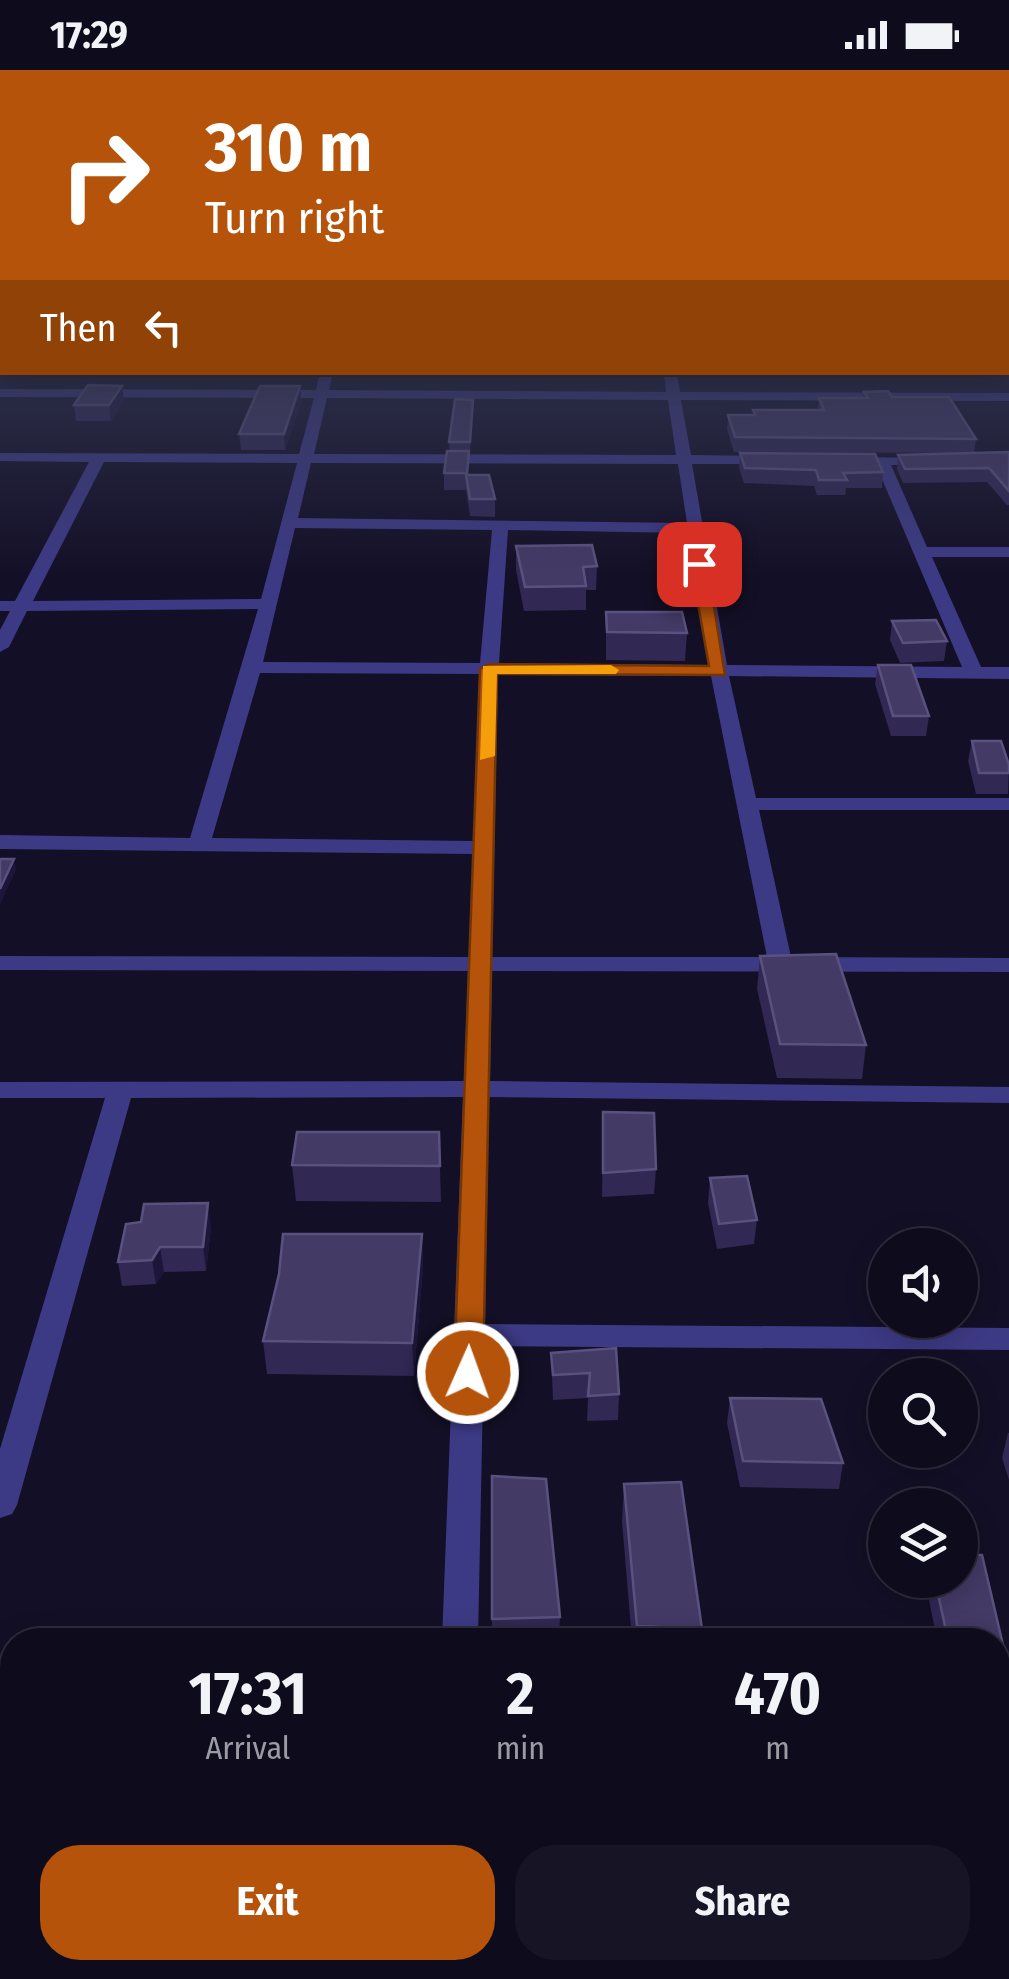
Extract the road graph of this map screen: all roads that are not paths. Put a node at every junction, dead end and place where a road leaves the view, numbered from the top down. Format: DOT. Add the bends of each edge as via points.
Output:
graph roads {
  1 [pos="320,400"];
  2 [pos="674,400"];
  3 [pos="0,457"];
  4 [pos="99,457"];
  5 [pos="304,458"];
  6 [pos="685,460"];
  7 [pos="783,460"];
  8 [pos="822,460"];
  9 [pos="881,460"];
  10 [pos="954,461"];
  11 [pos="289,523"];
  12 [pos="500,527"];
  13 [pos="692,528"];
  14 [pos="924,552"];
  15 [pos="1009,552"];
  16 [pos="266,604"];
  17 [pos="0,606"];
  18 [pos="22,606"];
  19 [pos="0,647"];
  20 [pos="252,667"];
  21 [pos="489,669"];
  22 [pos="719,671"];
  23 [pos="974,673"];
  24 [pos="1009,674"];
  25 [pos="747,804"];
  26 [pos="1009,804"];
  27 [pos="0,842"];
  28 [pos="198,845"];
  29 [pos="483,848"];
  30 [pos="0,963"];
  31 [pos="480,964"];
  32 [pos="780,964"];
  33 [pos="1009,965"];
  34 [pos="121,1088"];
  35 [pos="477,1089"];
  36 [pos="0,1090"];
  37 [pos="1009,1095"];
  38 [pos="470,1335"];
  39 [pos="1009,1339"];
  40 [pos="0,1505"];
  41 [pos="460,1628"];
  1 -- 5 [label="street"];
  2 -- 6 [label="street"];
  3 -- 4 [label="street"];
  4 -- 5 [label="street"];
  4 -- 18 [label="street"];
  5 -- 6 [label="street"];
  5 -- 11 [label="street"];
  6 -- 7 [label="street"];
  6 -- 13 [label="street"];
  8 -- 9 [label="street"];
  9 -- 10 [label="street"];
  9 -- 14 [label="street"];
  11 -- 12 [label="street"];
  11 -- 16 [label="street"];
  12 -- 13 [label="street"];
  12 -- 21 [label="street"];
  13 -- 22 [label="street"];
  14 -- 15 [label="street"];
  14 -- 23 [label="street"];
  16 -- 18 [label="street"];
  16 -- 20 [label="street"];
  17 -- 18 [label="street"];
  18 -- 19 [label="street"];
  20 -- 21 [label="street"];
  20 -- 28 [label="street"];
  21 -- 22 [label="street"];
  21 -- 29 [label="street"];
  22 -- 23 [label="street"];
  22 -- 25 [label="street"];
  23 -- 24 [label="street"];
  25 -- 26 [label="street"];
  25 -- 32 [label="street"];
  27 -- 28 [label="street"];
  28 -- 29 [label="street"];
  29 -- 31 [label="street"];
  30 -- 31 [label="street"];
  31 -- 32 [label="street"];
  31 -- 35 [label="street"];
  32 -- 33 [label="street"];
  34 -- 35 [label="street"];
  34 -- 36 [label="street"];
  34 -- 40 [label="street"];
  35 -- 37 [label="street"];
  35 -- 38 [label="street"];
  38 -- 39 [label="street"];
  38 -- 41 [label="street"];
}
